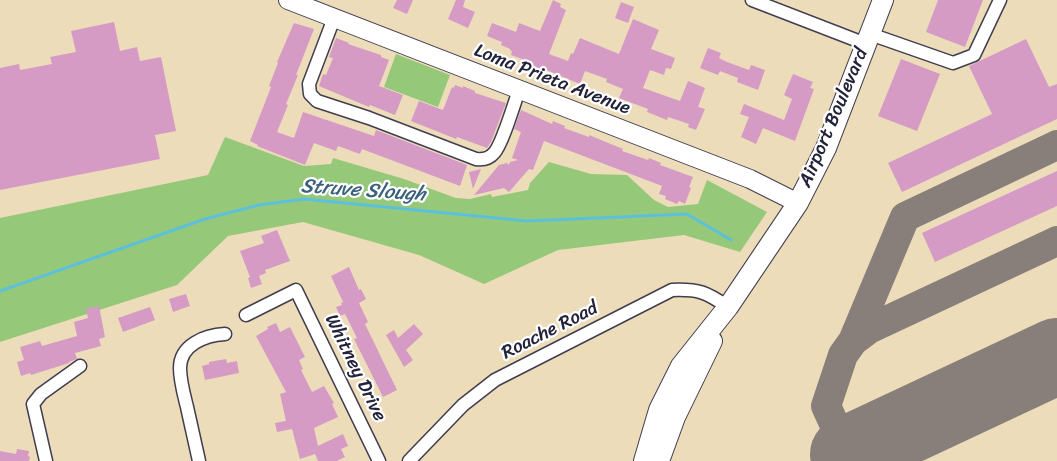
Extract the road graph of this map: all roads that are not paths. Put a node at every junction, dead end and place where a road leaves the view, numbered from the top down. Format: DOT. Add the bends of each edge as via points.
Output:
graph roads {
  1 [pos="288,0"];
  2 [pos="752,0"];
  3 [pos="883,0"];
  4 [pos="1000,0"];
  5 [pos="334,18"];
  6 [pos="868,39"];
  7 [pos="519,90"];
  8 [pos="798,202"];
  9 [pos="728,307"];
  10 [pos="246,315"];
  11 [pos="225,334"];
  12 [pos="80,366"];
  13 [pos="46,461"];
  14 [pos="198,461"];
  15 [pos="379,461"];
  16 [pos="409,461"];
  17 [pos="644,461"];
  18 [pos="660,461"];
  1 -- 5 [label="street, Loma Prieta Avenue"];
  2 -- 6 [label="street"];
  3 -- 6 [label="main road, Airport Boulevard"];
  4 -- 6 [label="street" via="974,54 953,63"];
  5 -- 7 [label="street, Loma Prieta Avenue"];
  5 -- 7 [label="street" via="309,84 312,97 321,103 480,160 490,157 498,149"];
  6 -- 8 [label="main road, Airport Boulevard" via="826,148"];
  7 -- 8 [label="street, Loma Prieta Avenue" via="750,179"];
  8 -- 9 [label="main road, Airport Boulevard"];
  9 -- 16 [label="street, Roache Road" via="710,294 691,289 672,290 495,380 464,405"];
  9 -- 17 [label="main road, Airport Boulevard" via="681,366 659,410"];
  9 -- 18 [label="main road, Airport Boulevard" via="675,417"];
  10 -- 15 [label="street, Whitney Drive" via="296,290"];
  11 -- 14 [label="street" via="196,342 181,360 182,382"];
  12 -- 13 [label="street" via="41,394 33,404"];
}
